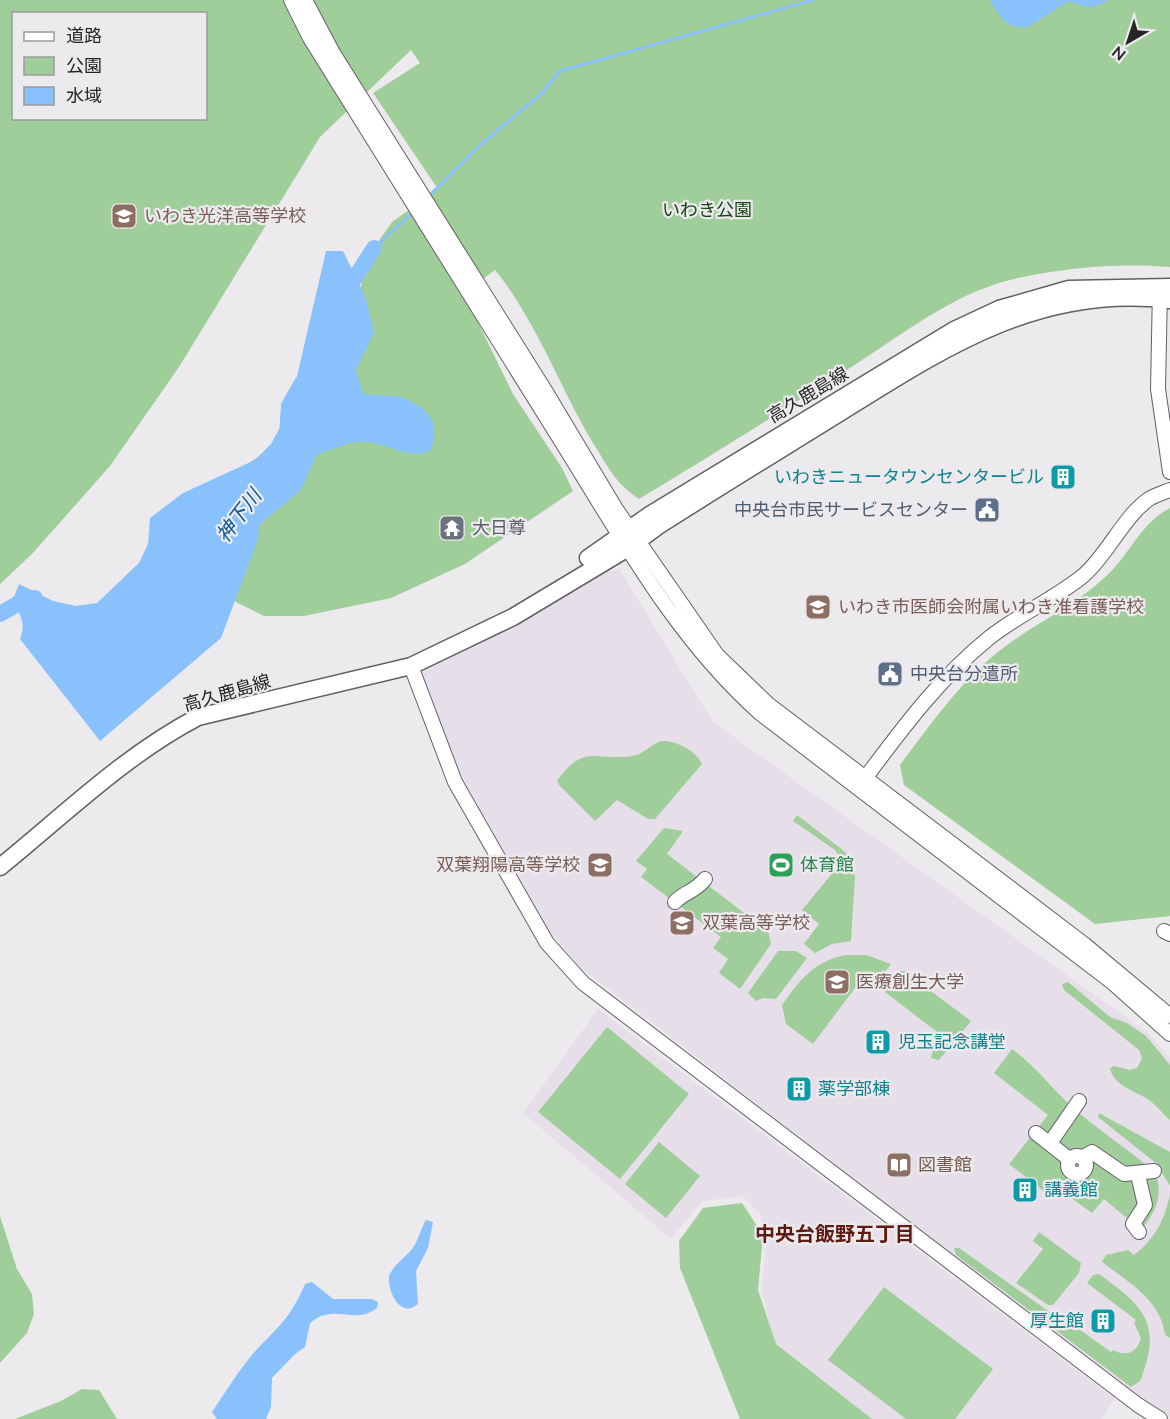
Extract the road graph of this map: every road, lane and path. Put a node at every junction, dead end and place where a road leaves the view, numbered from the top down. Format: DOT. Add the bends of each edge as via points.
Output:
graph roads {
  1 [pos="291,0"];
  2 [pos="305,0"];
  3 [pos="1165,293"];
  4 [pos="1170,472"];
  5 [pos="1170,490"];
  6 [pos="629,538"];
  7 [pos="411,666"];
  8 [pos="861,783"];
  9 [pos="0,867"];
  10 [pos="705,879"];
  11 [pos="675,902"];
  12 [pos="1170,1017"];
  13 [pos="1170,1034"];
  14 [pos="1079,1101"];
  15 [pos="1036,1133"];
  16 [pos="1050,1143"];
  17 [pos="1154,1171"];
  18 [pos="1138,1175"];
  19 [pos="1139,1232"];
  20 [pos="1160,1419"];
  1 -- 6 [label="street" via="316,48"];
  2 -- 6 [label="street" via="333,53"];
  3 -- 4 [label="street" via="1158,389"];
  3 -- 6 [label="main road, 高久鹿島線" via="1094,299 1028,312 973,334"];
  5 -- 8 [label="street" via="1149,499 1084,575 988,639 952,672"];
  6 -- 7 [label="main road, 高久鹿島線" via="500,622"];
  6 -- 8 [label="street" via="739,678"];
  7 -- 9 [label="main road, 高久鹿島線" via="198,717 147,748"];
  7 -- 20 [label="street" via="455,782 547,944 583,983"];
  8 -- 12 [label="street" via="1084,944"];
  8 -- 13 [label="street" via="1113,983"];
  10 -- 11 [label="street" via="696,891"];
  14 -- 16 [label="street"];
  15 -- 16 [label="street"];
  16 -- 18 [label="street" via="1076,1158 1092,1152 1115,1170"];
  17 -- 18 [label="street"];
  18 -- 19 [label="street" via="1145,1204 1133,1224"];
}
